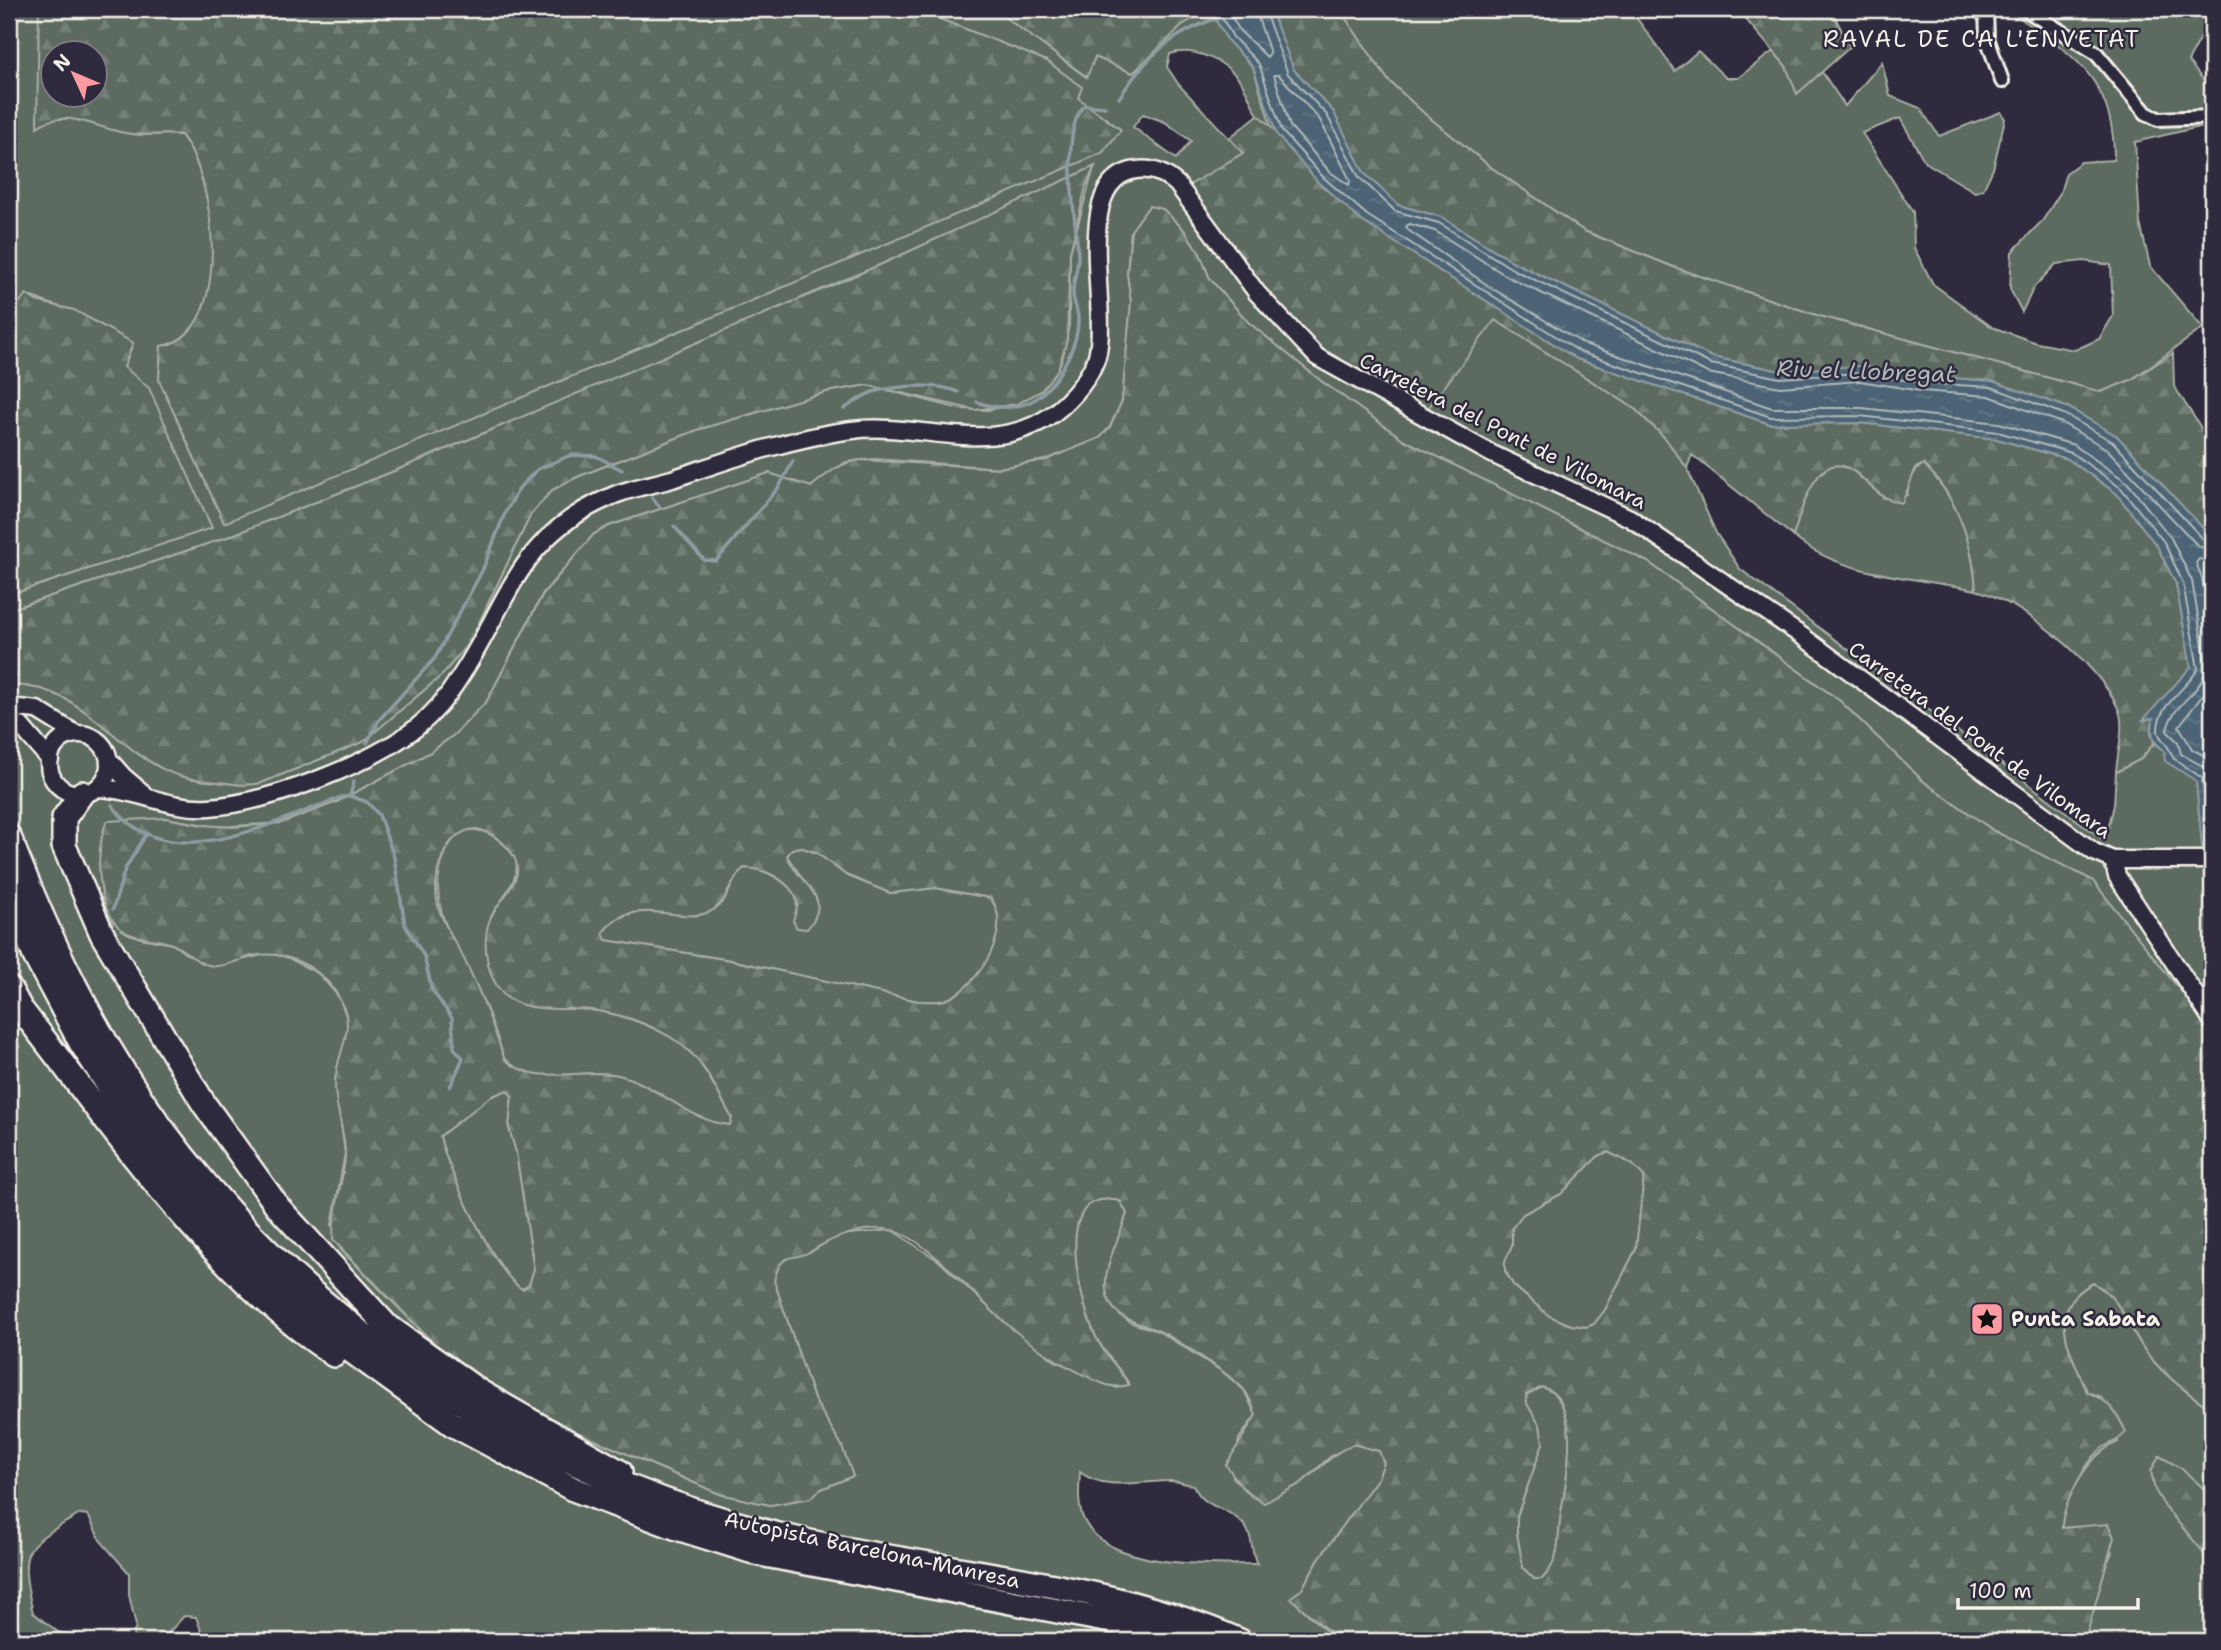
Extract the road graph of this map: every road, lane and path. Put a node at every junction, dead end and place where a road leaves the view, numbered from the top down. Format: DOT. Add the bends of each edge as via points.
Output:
graph roads {
  1 [pos="1986,9"];
  2 [pos="2025,9"];
  3 [pos="2002,81"];
  4 [pos="2212,117"];
  5 [pos="9,707"];
  6 [pos="9,720"];
  7 [pos="76,734"];
  8 [pos="50,760"];
  9 [pos="109,760"];
  10 [pos="90,790"];
  11 [pos="145,794"];
  12 [pos="9,837"];
  13 [pos="2117,860"];
  14 [pos="2212,860"];
  15 [pos="9,890"];
  16 [pos="9,988"];
  17 [pos="2212,1020"];
  18 [pos="573,1489"];
  19 [pos="668,1501"];
  20 [pos="1179,1641"];
  21 [pos="1240,1641"];
  1 -- 3 [label="street" via="1987,38"];
  2 -- 4 [label="street" via="2096,53 2146,113 2158,119"];
  5 -- 7 [label="street" via="37,710"];
  6 -- 8 [label="street" via="21,726"];
  7 -- 8 [label="street" via="59,742"];
  7 -- 9 [label="street" via="98,740"];
  8 -- 10 [label="street" via="58,785 69,792"];
  9 -- 10 [label="street" via="107,775"];
  9 -- 11 [label="street, Carretera del Pont de Vilomara"];
  10 -- 11 [label="street, Carretera del Pont de Vilomara"];
  10 -- 19 [label="highway" via="64,818 64,846 102,934 204,1104 278,1207 386,1325 480,1392"];
  11 -- 13 [label="street, Carretera del Pont de Vilomara" via="166,803 206,808 243,803 321,777 397,741 438,707 457,681 535,546 579,512 613,495 774,445 834,433 923,430 974,438 1007,435 1053,414 1086,378 1096,359 1101,333 1096,226 1101,197 1119,176 1144,169 1169,177 1183,191 1257,293 1317,357 1492,454 1630,518 1802,636 2077,842"];
  12 -- 19 [label="highway, Autopista Barcelona-Manresa" via="55,949 124,1071 162,1129 277,1260 351,1326 437,1389 584,1470"];
  13 -- 14 [label="street"];
  13 -- 17 [label="street" via="2117,876"];
  15 -- 18 [label="highway, Autopista Barcelona-Manresa" via="35,956 75,1032 128,1116 247,1261 336,1340 411,1396 452,1424"];
  16 -- 18 [label="highway" via="159,1190 232,1270 314,1341 449,1435 537,1480"];
  18 -- 20 [label="highway, Autopista Barcelona-Manresa" via="761,1554 1126,1624"];
  19 -- 21 [label="highway, Autopista Barcelona-Manresa" via="783,1536 1102,1597"];
}
